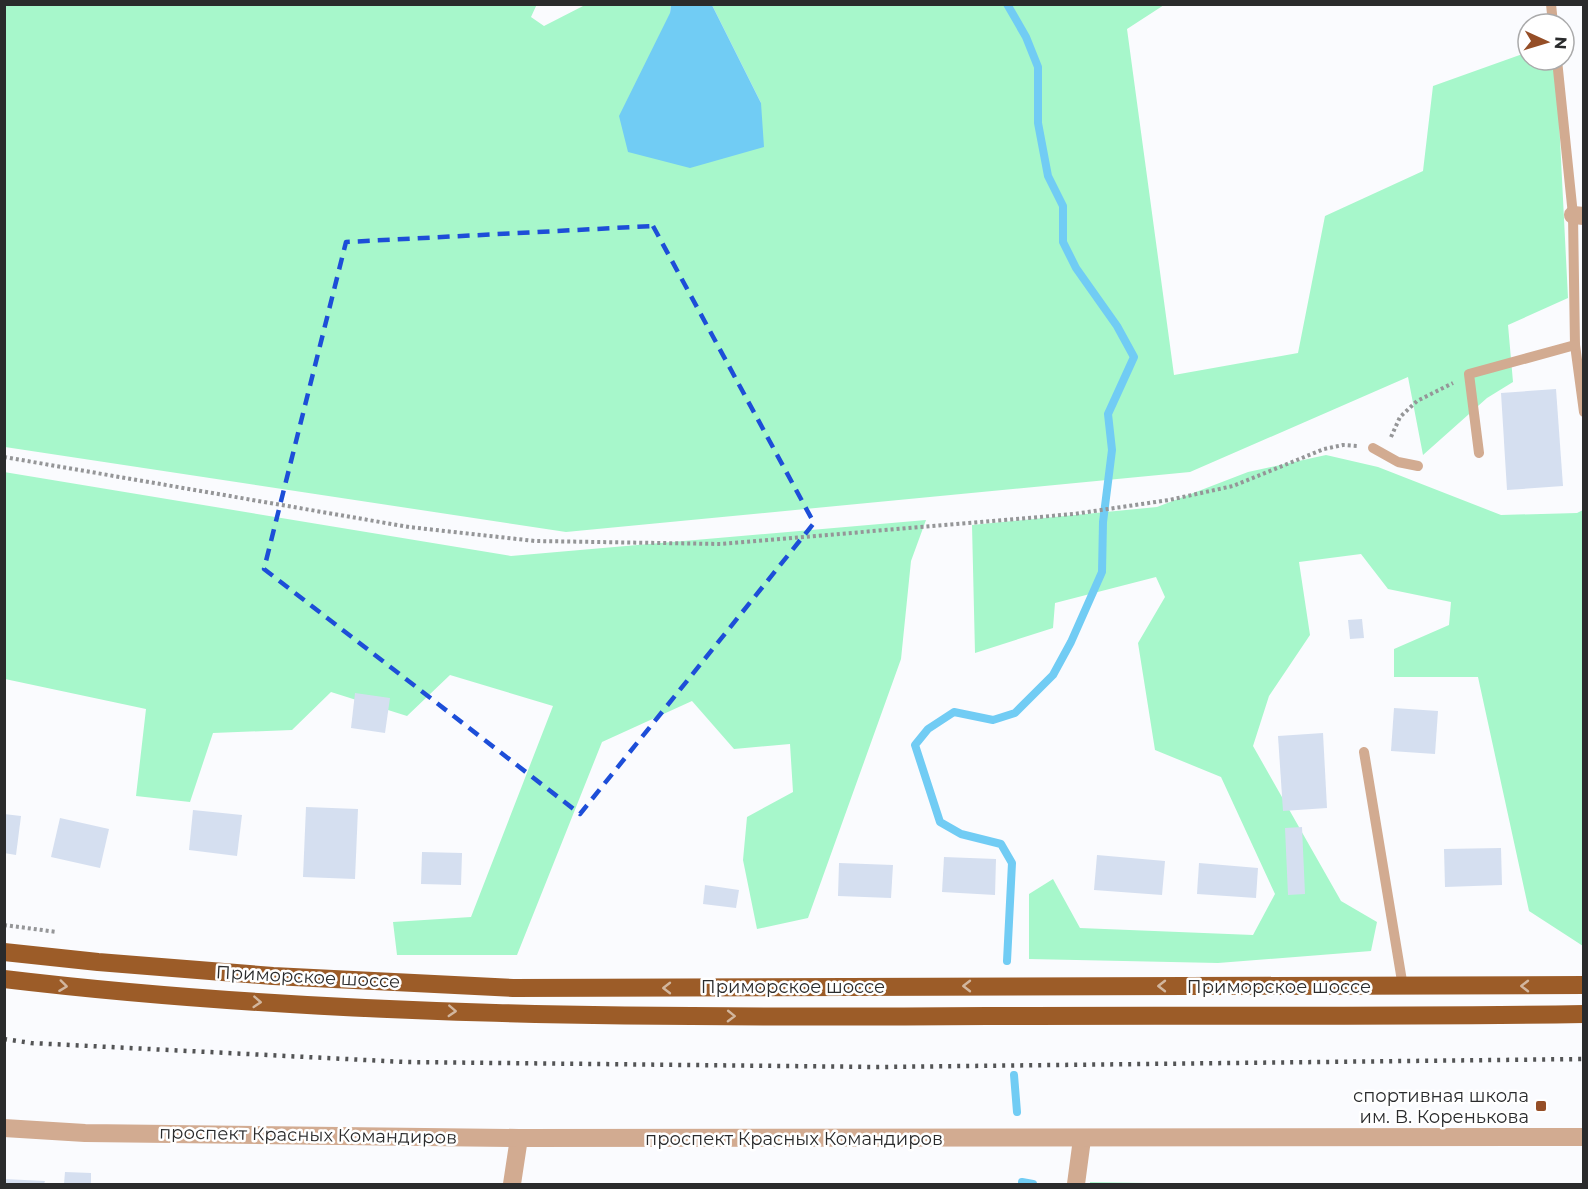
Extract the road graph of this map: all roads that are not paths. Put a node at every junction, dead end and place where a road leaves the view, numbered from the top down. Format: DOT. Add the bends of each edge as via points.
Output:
graph roads {
  1 [pos="1559,72"];
  2 [pos="1578,215"];
  3 [pos="1575,345"];
  4 [pos="1584,412"];
  5 [pos="1373,448"];
  6 [pos="1479,453"];
  7 [pos="1418,466"];
  8 [pos="1364,752"];
  9 [pos="4,952"];
  10 [pos="4,979"];
  11 [pos="1584,986"];
  12 [pos="1403,987"];
  13 [pos="1584,1014"];
  14 [pos="4,1128"];
  15 [pos="1584,1137"];
  16 [pos="519,1138"];
  17 [pos="1082,1139"];
  18 [pos="513,1185"];
  19 [pos="1076,1185"];
  1 -- 2 [label="lane"];
  2 -- 3 [label="lane"];
  3 -- 4 [label="lane"];
  3 -- 6 [label="lane" via="1469,374"];
  5 -- 7 [label="lane" via="1398,462"];
  8 -- 12 [label="lane"];
  12 -- 9 [label="highway, Приморское шоссе, one-way" via="513,988 273,976"];
  10 -- 13 [label="highway, Приморское шоссе, one-way" via="272,1003 515,1014"];
  11 -- 12 [label="highway, Приморское шоссе, one-way"];
  14 -- 16 [label="street, проспект Красных Командиров"];
  15 -- 17 [label="street, проспект Красных Командиров"];
  16 -- 17 [label="street, проспект Красных Командиров"];
  16 -- 18 [label="street"];
  17 -- 19 [label="street"];
}
